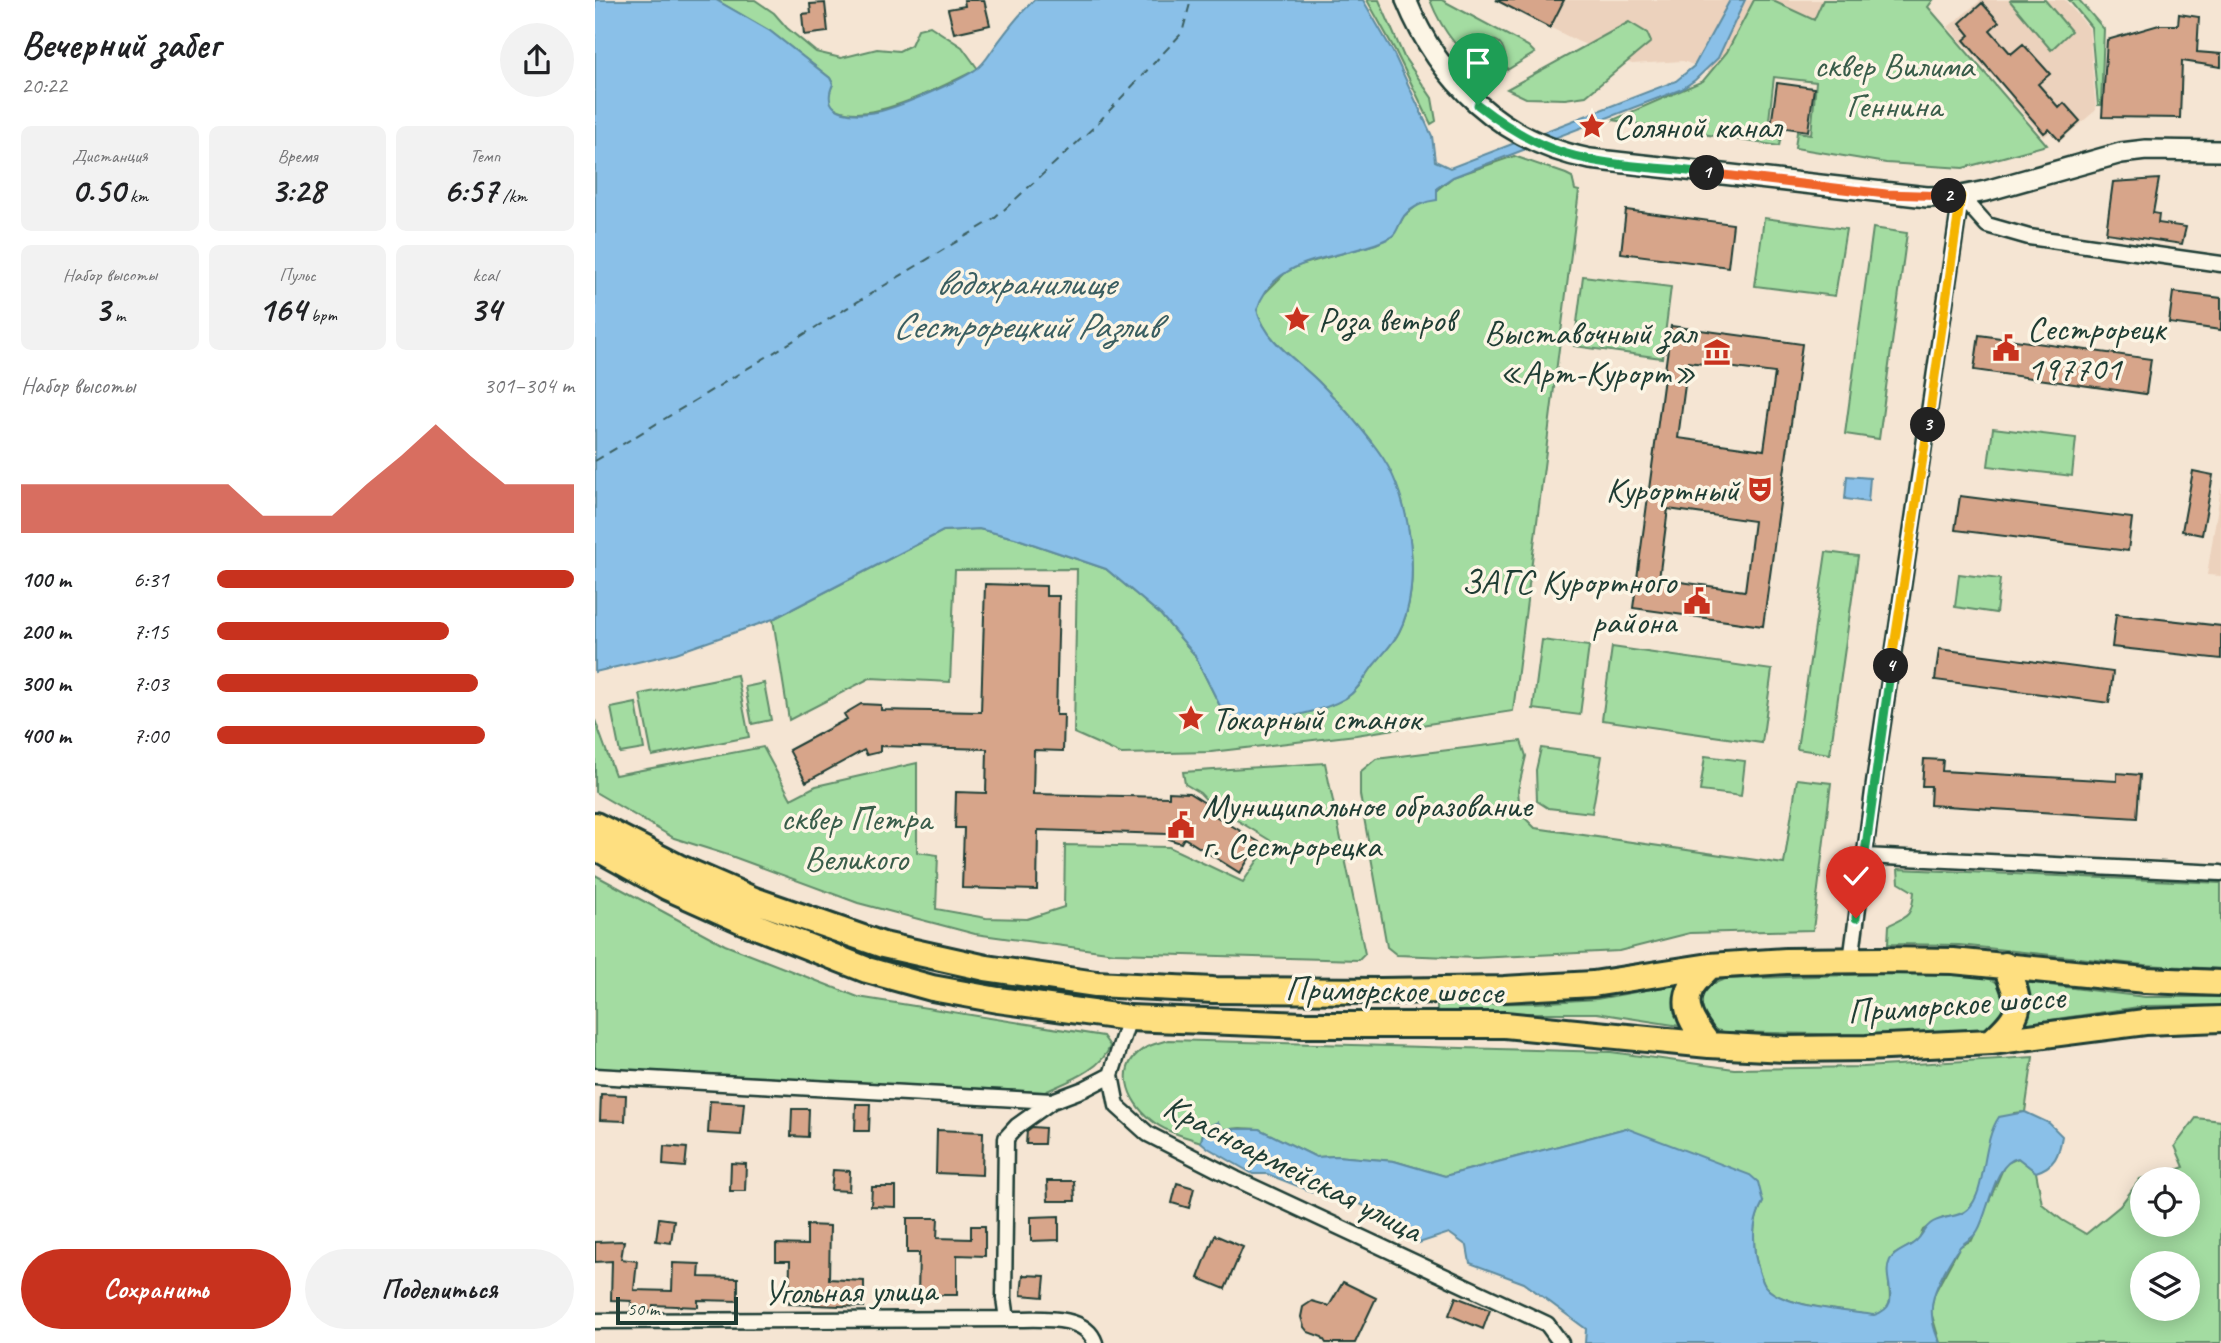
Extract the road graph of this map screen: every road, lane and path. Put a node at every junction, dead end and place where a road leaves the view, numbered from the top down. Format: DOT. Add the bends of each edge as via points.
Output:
graph roads {
  1 [pos="1406,0"];
  2 [pos="2221,151"];
  3 [pos="1961,196"];
  4 [pos="2221,264"];
  5 [pos="595,825"];
  6 [pos="595,847"];
  7 [pos="1864,856"];
  8 [pos="2221,873"];
  9 [pos="1851,961"];
  10 [pos="2005,965"];
  11 [pos="1710,967"];
  12 [pos="2221,984"];
  13 [pos="1129,1018"];
  14 [pos="2221,1019"];
  15 [pos="1991,1042"];
  16 [pos="1709,1045"];
  17 [pos="1111,1075"];
  18 [pos="595,1076"];
  19 [pos="1052,1101"];
  20 [pos="1007,1319"];
  21 [pos="595,1321"];
  22 [pos="1095,1343"];
  23 [pos="1561,1343"];
  1 -- 3 [label="main road" via="1434,57 1457,85 1519,133 1553,149 1575,156 1886,194"];
  2 -- 3 [label="main road" via="2122,153"];
  3 -- 4 [label="street" via="1987,225 2029,237"];
  3 -- 7 [label="street"];
  5 -- 11 [label="highway, Приморское шоссе" via="754,900 883,945 986,968 1096,984 1255,990 1504,989 1593,984"];
  6 -- 13 [label="highway, Приморское шоссе" via="667,887 867,970 997,1000"];
  7 -- 8 [label="street"];
  7 -- 9 [label="street"];
  9 -- 10 [label="highway, Приморское шоссе"];
  9 -- 11 [label="highway, Приморское шоссе"];
  10 -- 12 [label="highway, Приморское шоссе"];
  10 -- 15 [label="highway" via="2019,1004 2015,1018"];
  11 -- 16 [label="highway" via="1691,988 1688,1006 1692,1022"];
  13 -- 16 [label="highway, Приморское шоссе" via="1303,1025 1505,1025"];
  13 -- 17 [label="street"];
  14 -- 15 [label="highway, Приморское шоссе" via="2145,1022"];
  15 -- 16 [label="highway, Приморское шоссе" via="1853,1049"];
  17 -- 19 [label="street"];
  17 -- 23 [label="street, Красноармейская улица" via="1117,1106 1148,1134 1547,1324"];
  18 -- 19 [label="street"];
  19 -- 20 [label="street" via="1006,1138"];
  20 -- 21 [label="street, Угольная улица"];
  20 -- 22 [label="street, Угольная улица" via="1074,1321 1090,1330"];
}
